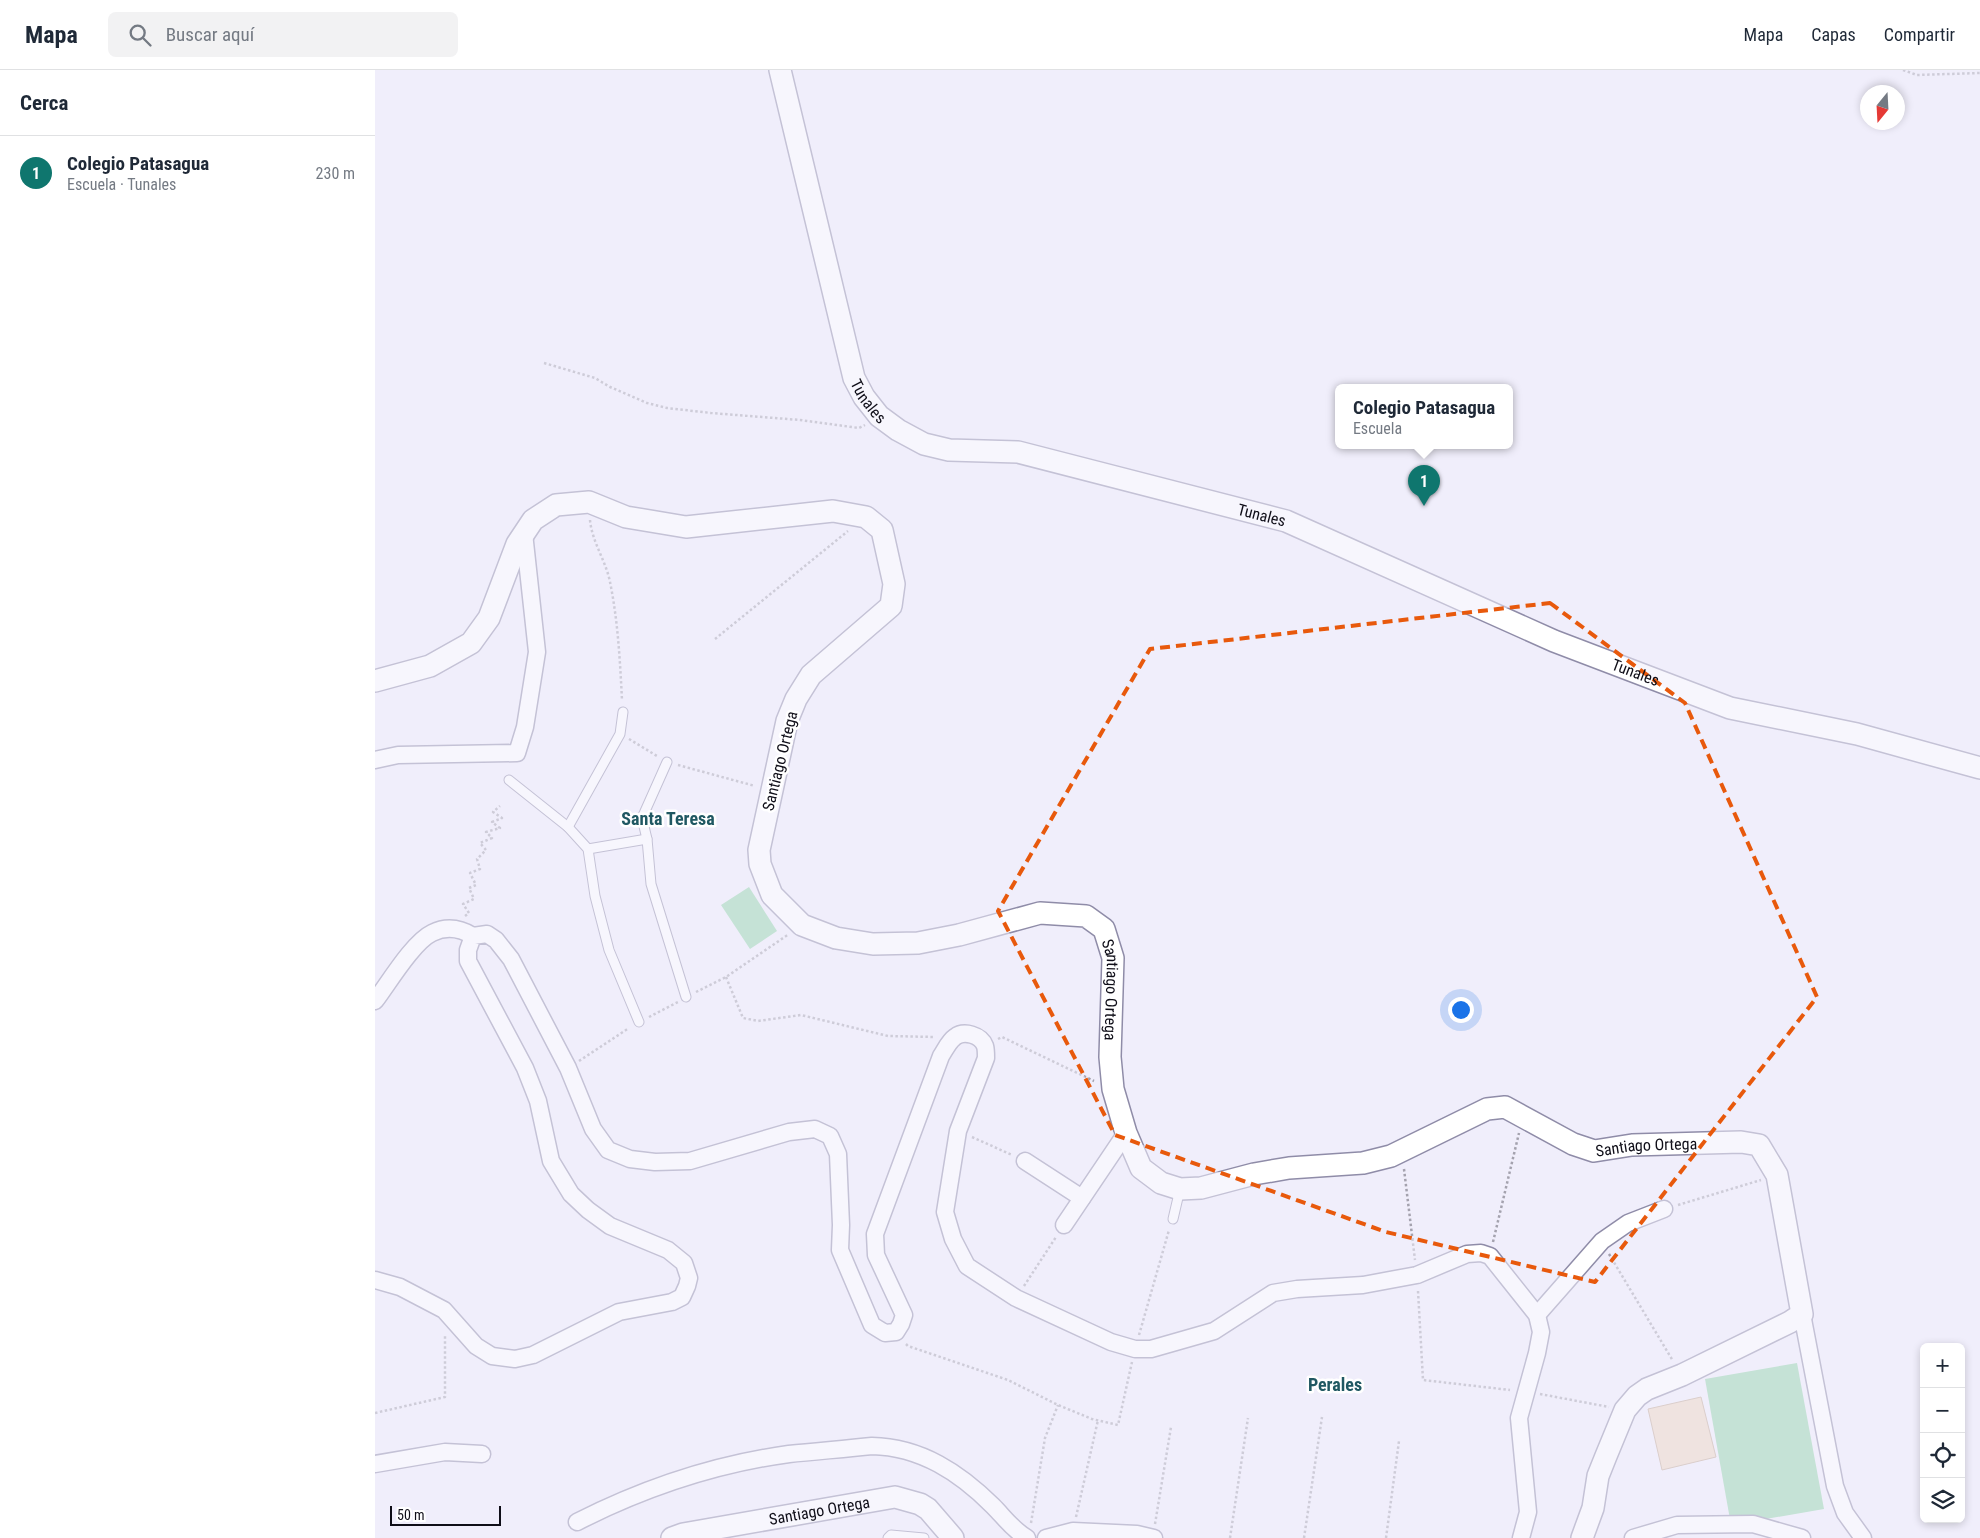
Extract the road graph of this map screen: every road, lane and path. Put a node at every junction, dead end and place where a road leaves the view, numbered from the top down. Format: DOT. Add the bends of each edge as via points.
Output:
graph roads {
  1 [pos="780,70"];
  2 [pos="1903,70"];
  3 [pos="1980,73"];
  4 [pos="544,363"];
  5 [pos="879,416"];
  6 [pos="589,502"];
  7 [pos="866,517"];
  8 [pos="524,533"];
  9 [pos="715,638"];
  10 [pos="375,680"];
  11 [pos="623,712"];
  12 [pos="620,734"];
  13 [pos="375,760"];
  14 [pos="667,762"];
  15 [pos="1980,768"];
  16 [pos="509,780"];
  17 [pos="773,791"];
  18 [pos="500,806"];
  19 [pos="568,827"];
  20 [pos="647,839"];
  21 [pos="588,848"];
  22 [pos="454,928"];
  23 [pos="473,936"];
  24 [pos="726,976"];
  25 [pos="686,997"];
  26 [pos="375,1001"];
  27 [pos="639,1022"];
  28 [pos="953,1037"];
  29 [pos="985,1045"];
  30 [pos="1113,1089"];
  31 [pos="1523,1117"];
  32 [pos="958,1131"];
  33 [pos="1126,1133"];
  34 [pos="1025,1161"];
  35 [pos="1777,1176"];
  36 [pos="1180,1189"];
  37 [pos="1082,1198"];
  38 [pos="1664,1209"];
  39 [pos="1173,1219"];
  40 [pos="1064,1225"];
  41 [pos="1602,1242"];
  42 [pos="1490,1256"];
  43 [pos="375,1280"];
  44 [pos="1016,1298"];
  45 [pos="444,1310"];
  46 [pos="1801,1314"];
  47 [pos="1537,1315"];
  48 [pos="896,1332"];
  49 [pos="1135,1349"];
  50 [pos="1682,1375"];
  51 [pos="1423,1380"];
  52 [pos="1525,1391"];
  53 [pos="1058,1405"];
  54 [pos="1625,1410"];
  55 [pos="375,1413"];
  56 [pos="1322,1417"];
  57 [pos="1248,1418"];
  58 [pos="1098,1420"];
  59 [pos="1171,1427"];
  60 [pos="1399,1441"];
  61 [pos="482,1454"];
  62 [pos="375,1464"];
  63 [pos="577,1522"];
  64 [pos="1073,1531"];
  65 [pos="1029,1533"];
  66 [pos="672,1538"];
  67 [pos="888,1538"];
  68 [pos="924,1538"];
  69 [pos="953,1538"];
  70 [pos="1046,1538"];
  71 [pos="1153,1538"];
  72 [pos="1230,1538"];
  73 [pos="1304,1538"];
  74 [pos="1386,1538"];
  75 [pos="1521,1538"];
  76 [pos="1582,1538"];
  77 [pos="1633,1538"];
  78 [pos="1802,1538"];
  79 [pos="1863,1538"];
  1 -- 5 [label="street, Tunales" via="854,378 864,398"];
  2 -- 3 [label="path" via="1917,75"];
  4 -- 5 [label="path" via="595,378 647,403 667,408 859,428"];
  5 -- 15 [label="street, Tunales" via="924,444 949,450 1018,452 1286,521 1554,641 1730,708 1857,734"];
  6 -- 7 [label="street" via="625,517 686,527 833,511"];
  6 -- 8 [label="street" via="556,505 533,520"];
  6 -- 11 [label="path" via="591,531 610,580 618,634"];
  7 -- 9 [label="path"];
  7 -- 17 [label="street, Santiago Ortega" via="882,530 894,584 891,606 811,674 787,721"];
  8 -- 10 [label="street" via="489,618 471,643 430,666"];
  8 -- 13 [label="street" via="537,652 525,727 517,753 399,755"];
  11 -- 12 [label="lane"];
  12 -- 14 [label="path"];
  12 -- 19 [label="lane"];
  14 -- 17 [label="path"];
  14 -- 20 [label="lane" via="642,818"];
  16 -- 19 [label="lane"];
  17 -- 30 [label="street, Santiago Ortega" via="761,837 760,864 772,896 802,925 836,938 873,944 918,943 1040,913 1086,916 1104,929 1113,958 1110,1057"];
  18 -- 22 [label="path" via="493,812 502,818 492,822 499,828 486,832 492,838 480,843 486,850 477,860 480,869 471,873 476,884 469,888 474,899 463,904 469,913"];
  19 -- 21 [label="lane"];
  20 -- 21 [label="lane"];
  20 -- 25 [label="lane" via="651,884"];
  21 -- 27 [label="lane" via="595,896 609,950"];
  22 -- 23 [label="street"];
  22 -- 26 [label="street" via="432,933 413,950"];
  23 -- 45 [label="street" via="468,961 525,1068 538,1101 551,1161 571,1194 610,1226 668,1250 684,1263 689,1278 682,1297 672,1302 619,1312 533,1354 515,1359 492,1356 476,1346"];
  23 -- 48 [label="street" via="487,934 511,959 568,1068 593,1129 608,1150 630,1159 690,1161 789,1132 815,1129 830,1136 838,1154 840,1250 872,1325 885,1333"];
  24 -- 28 [label="path" via="743,1018 758,1021 801,1015 888,1036"];
  28 -- 29 [label="street" via="969,1034 979,1037"];
  28 -- 48 [label="street" via="941,1056 875,1234 875,1255 904,1315"];
  29 -- 30 [label="path" via="1002,1038"];
  29 -- 32 [label="street" via="986,1058"];
  30 -- 33 [label="street, Santiago Ortega"];
  31 -- 35 [label="street, Santiago Ortega" via="1573,1144 1594,1151 1632,1145 1741,1142 1759,1145"];
  31 -- 36 [label="street, Santiago Ortega" via="1505,1107 1487,1109 1391,1156 1363,1163 1263,1172 1201,1188"];
  31 -- 42 [label="path"];
  32 -- 34 [label="path"];
  32 -- 44 [label="street" via="945,1212 953,1239 967,1266"];
  33 -- 36 [label="street, Santiago Ortega" via="1141,1168 1161,1183"];
  33 -- 37 [label="street"];
  34 -- 37 [label="street"];
  35 -- 38 [label="path"];
  35 -- 46 [label="street, Santiago Ortega"];
  36 -- 39 [label="lane"];
  37 -- 40 [label="street"];
  38 -- 41 [label="street" via="1628,1223"];
  39 -- 49 [label="path"];
  40 -- 44 [label="path"];
  41 -- 47 [label="street"];
  41 -- 50 [label="path"];
  42 -- 47 [label="street"];
  42 -- 49 [label="street" via="1467,1254 1417,1275 1363,1285 1273,1293 1214,1331 1151,1349"];
  43 -- 45 [label="street" via="400,1287"];
  44 -- 49 [label="street" via="1111,1342"];
  45 -- 55 [label="path" via="445,1397"];
  46 -- 50 [label="street"];
  46 -- 79 [label="street" via="1835,1486 1845,1513"];
  47 -- 52 [label="street" via="1541,1332 1539,1346"];
  48 -- 53 [label="path" via="908,1346 1008,1380"];
  49 -- 58 [label="path" via="1118,1425"];
  50 -- 54 [label="street" via="1647,1388"];
  51 -- 52 [label="path"];
  52 -- 54 [label="path"];
  52 -- 75 [label="street" via="1519,1418 1528,1512"];
  53 -- 58 [label="path"];
  53 -- 65 [label="path" via="1045,1438"];
  54 -- 76 [label="street" via="1598,1476 1593,1508"];
  56 -- 73 [label="path"];
  57 -- 72 [label="path"];
  58 -- 64 [label="path"];
  59 -- 71 [label="path"];
  60 -- 74 [label="path"];
  61 -- 62 [label="street" via="445,1452"];
  63 -- 65 [label="street" via="649,1491 724,1467 788,1455 885,1446 936,1461 992,1505 1019,1533"];
  64 -- 70 [label="street"];
  64 -- 71 [label="street" via="1137,1534"];
  66 -- 69 [label="street, Santiago Ortega" via="765,1518 895,1497 928,1509"];
  67 -- 68 [label="lane" via="891,1535"];
  77 -- 78 [label="street" via="1677,1525 1753,1524"];
}
